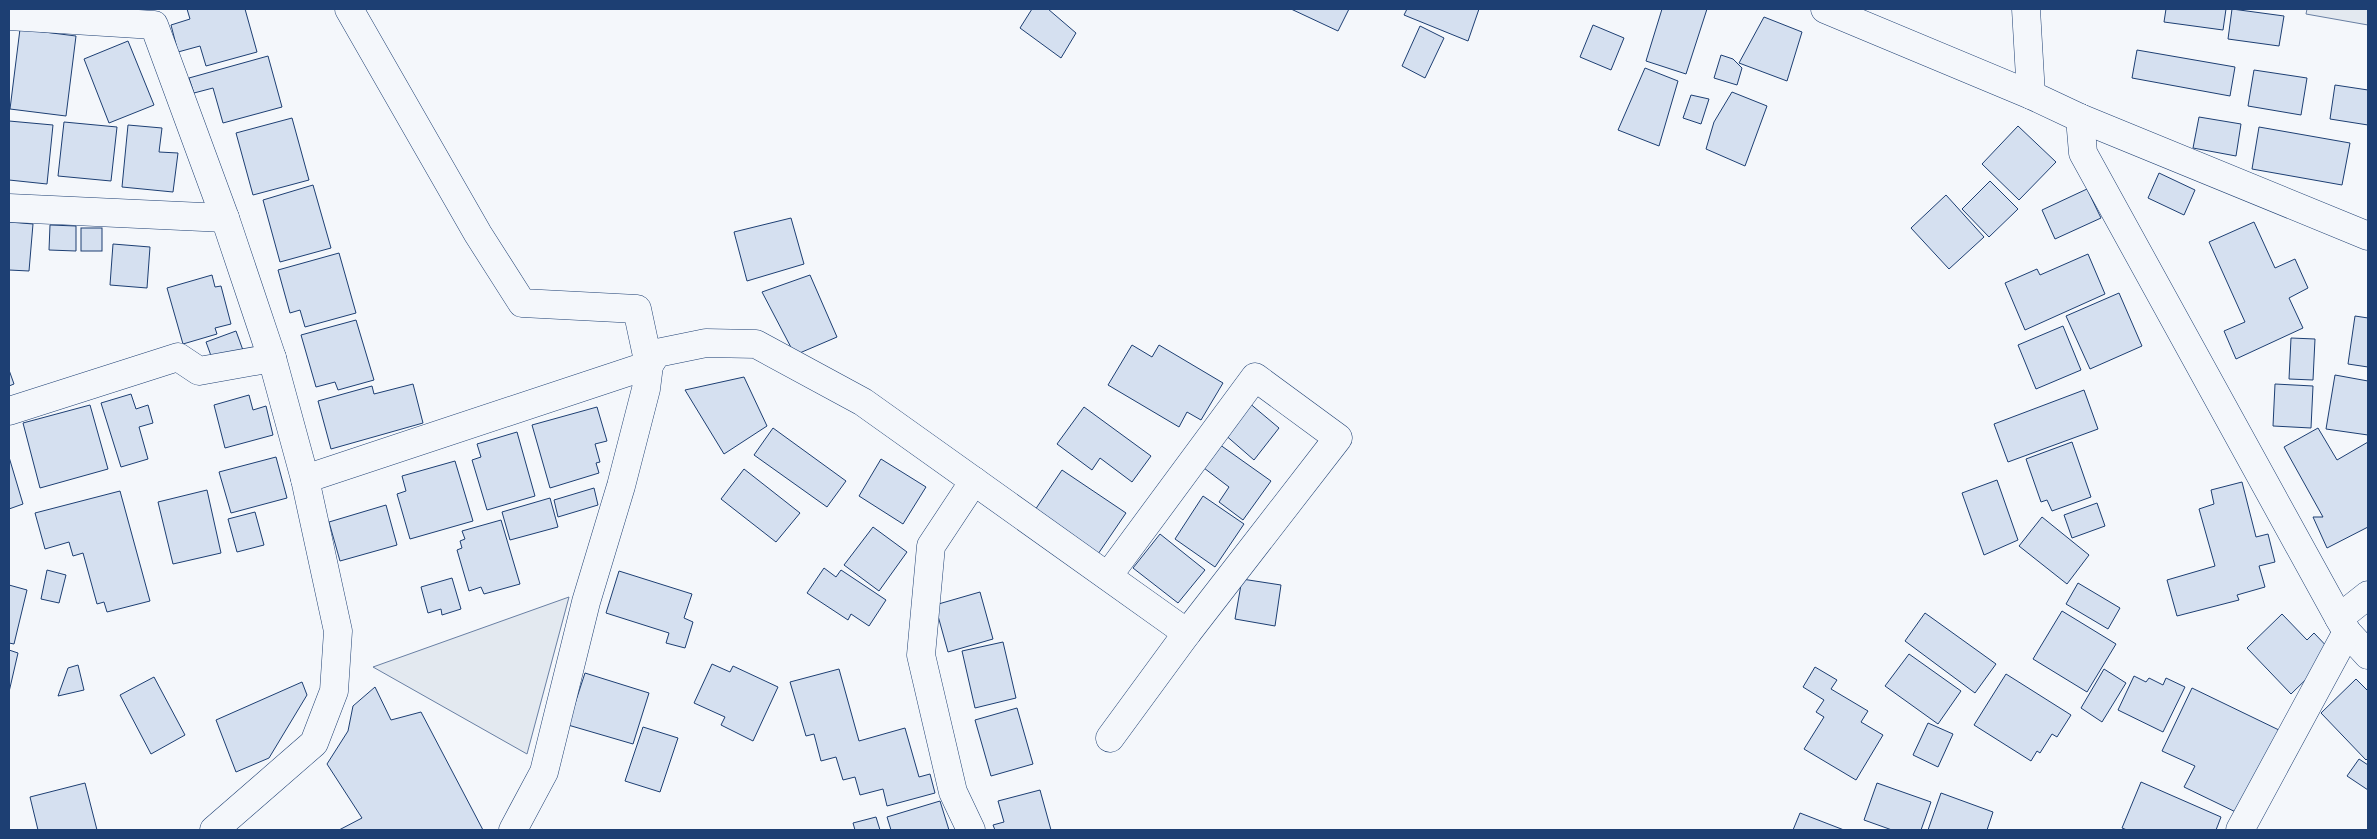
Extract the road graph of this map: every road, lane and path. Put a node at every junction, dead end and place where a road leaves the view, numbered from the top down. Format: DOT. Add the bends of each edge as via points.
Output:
graph roads {
  1 [pos="349,9"];
  2 [pos="1825,9"];
  3 [pos="2026,9"];
  4 [pos="9,16"];
  5 [pos="2031,95"];
  6 [pos="2080,118"];
  7 [pos="9,208"];
  8 [pos="225,218"];
  9 [pos="2368,236"];
  10 [pos="272,358"];
  11 [pos="649,365"];
  12 [pos="9,411"];
  13 [pos="305,479"];
  14 [pos="974,481"];
  15 [pos="1108,576"];
  16 [pos="2368,595"];
  17 [pos="2343,625"];
  18 [pos="1187,633"];
  19 [pos="2368,655"];
  20 [pos="1110,738"];
  21 [pos="214,830"];
  22 [pos="513,830"];
  23 [pos="971,830"];
  24 [pos="2240,830"];
  1 -- 11 [label="street" via="478,234 522,303 637,309"];
  2 -- 5 [label="street"];
  3 -- 5 [label="street"];
  4 -- 8 [label="street" via="154,25"];
  5 -- 6 [label="street"];
  6 -- 9 [label="street"];
  6 -- 17 [label="street" via="2083,153"];
  7 -- 8 [label="street"];
  8 -- 10 [label="street"];
  10 -- 12 [label="street" via="199,372 178,357"];
  10 -- 13 [label="street"];
  11 -- 13 [label="street"];
  11 -- 14 [label="street" via="657,353 706,343 756,344 863,402"];
  11 -- 22 [label="street" via="626,469 586,602 544,772"];
  13 -- 21 [label="street" via="338,631 334,691 314,743"];
  14 -- 15 [label="street"];
  14 -- 23 [label="street" via="931,546 921,655 953,792"];
  15 -- 18 [label="street"];
  15 -- 18 [label="street" via="1255,377 1338,438"];
  16 -- 17 [label="street"];
  17 -- 19 [label="street"];
  17 -- 24 [label="street"];
  18 -- 20 [label="street"];
}
